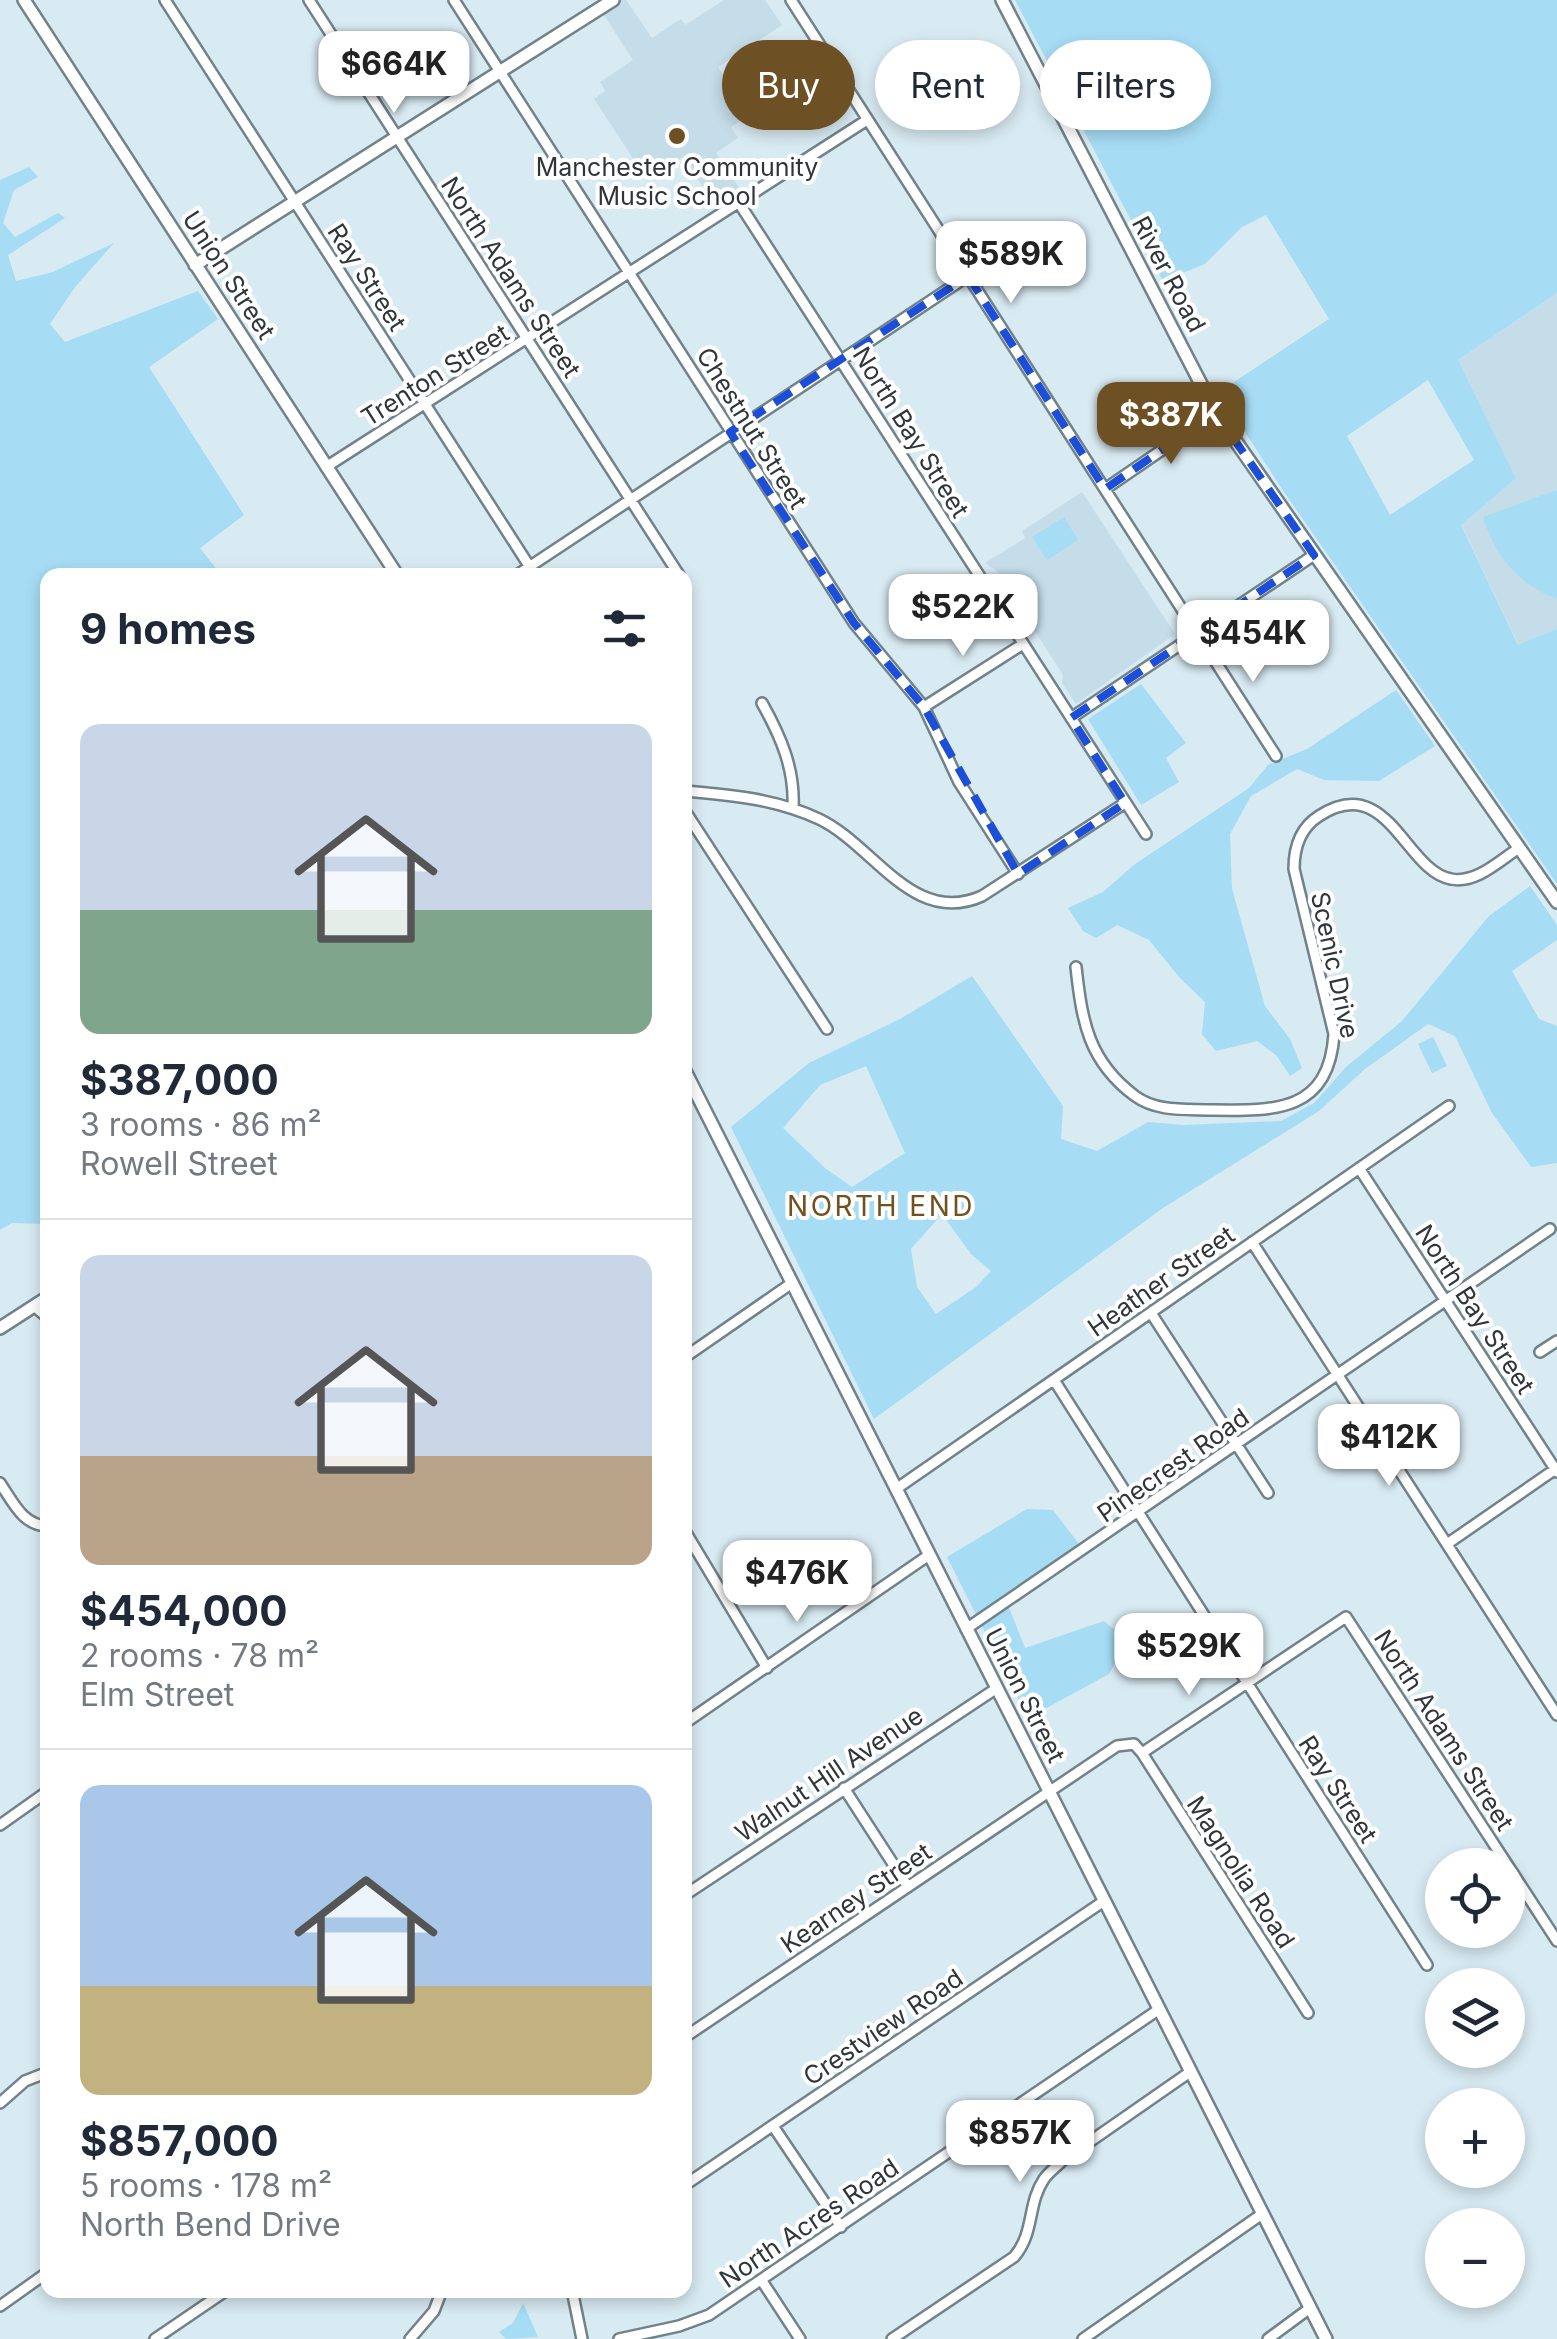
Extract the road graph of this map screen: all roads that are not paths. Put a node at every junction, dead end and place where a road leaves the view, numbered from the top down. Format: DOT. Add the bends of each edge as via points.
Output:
graph roads {
  1 [pos="24,0"];
  2 [pos="166,0"];
  3 [pos="309,0"];
  4 [pos="454,0"];
  5 [pos="791,0"];
  6 [pos="1002,0"];
  7 [pos="611,1"];
  8 [pos="500,71"];
  9 [pos="868,120"];
  10 [pos="398,138"];
  11 [pos="295,202"];
  12 [pos="739,203"];
  13 [pos="196,266"];
  14 [pos="630,272"];
  15 [pos="968,276"];
  16 [pos="528,340"];
  17 [pos="841,358"];
  18 [pos="426,405"];
  19 [pos="1216,413"];
  20 [pos="730,432"];
  21 [pos="326,467"];
  22 [pos="1105,489"];
  23 [pos="630,500"];
  24 [pos="1314,554"];
  25 [pos="392,568"];
  26 [pos="530,568"];
  27 [pos="536,568"];
  28 [pos="675,568"];
  29 [pos="1198,634"];
  30 [pos="1023,644"];
  31 [pos="762,704"];
  32 [pos="924,707"];
  33 [pos="1071,718"];
  34 [pos="1276,756"];
  35 [pos="692,792"];
  36 [pos="1125,803"];
  37 [pos="793,808"];
  38 [pos="692,822"];
  39 [pos="1146,834"];
  40 [pos="1518,848"];
  41 [pos="1018,874"];
  42 [pos="1557,902"];
  43 [pos="1076,967"];
  44 [pos="827,1029"];
  45 [pos="692,1085"];
  46 [pos="1449,1106"];
  47 [pos="1359,1168"];
  48 [pos="1550,1229"];
  49 [pos="1252,1242"];
  50 [pos="792,1283"];
  51 [pos="1446,1302"];
  52 [pos="40,1303"];
  53 [pos="34,1306"];
  54 [pos="40,1311"];
  55 [pos="1151,1312"];
  56 [pos="0,1328"];
  57 [pos="1557,1342"];
  58 [pos="692,1352"];
  59 [pos="1540,1352"];
  60 [pos="1339,1375"];
  61 [pos="1054,1380"];
  62 [pos="1236,1444"];
  63 [pos="1556,1470"];
  64 [pos="0,1484"];
  65 [pos="896,1489"];
  66 [pos="1268,1493"];
  67 [pos="1138,1514"];
  68 [pos="40,1525"];
  69 [pos="692,1543"];
  70 [pos="1447,1544"];
  71 [pos="929,1554"];
  72 [pos="966,1629"];
  73 [pos="767,1668"];
  74 [pos="1247,1683"];
  75 [pos="997,1688"];
  76 [pos="1557,1715"];
  77 [pos="692,1718"];
  78 [pos="1142,1753"];
  79 [pos="844,1788"];
  80 [pos="1049,1791"];
  81 [pos="40,1798"];
  82 [pos="0,1825"];
  83 [pos="908,1887"];
  84 [pos="692,1890"];
  85 [pos="1104,1902"];
  86 [pos="1557,1941"];
  87 [pos="1427,1965"];
  88 [pos="1158,2010"];
  89 [pos="1308,2013"];
  90 [pos="692,2032"];
  91 [pos="1190,2072"];
  92 [pos="40,2075"];
  93 [pos="0,2103"];
  94 [pos="773,2126"];
  95 [pos="692,2180"];
  96 [pos="1262,2214"];
  97 [pos="840,2227"];
  98 [pos="40,2278"];
  99 [pos="762,2282"];
  100 [pos="216,2298"];
  101 [pos="439,2298"];
  102 [pos="574,2298"];
  103 [pos="0,2306"];
  104 [pos="1310,2308"];
  105 [pos="160,2338"];
  106 [pos="410,2339"];
  107 [pos="582,2339"];
  108 [pos="618,2339"];
  109 [pos="800,2339"];
  110 [pos="892,2339"];
  111 [pos="1083,2339"];
  112 [pos="1268,2339"];
  113 [pos="1326,2339"];
  1 -- 13 [label="street, Union Street"];
  2 -- 11 [label="street, Ray Street"];
  3 -- 10 [label="street, North Adams Street"];
  4 -- 8 [label="street, Chestnut Street"];
  5 -- 9 [label="street"];
  6 -- 19 [label="street, River Road"];
  7 -- 8 [label="street"];
  8 -- 10 [label="street"];
  8 -- 14 [label="street, Chestnut Street"];
  9 -- 12 [label="street, Trenton Street"];
  9 -- 15 [label="street"];
  10 -- 11 [label="street"];
  10 -- 16 [label="street, North Adams Street"];
  11 -- 13 [label="street"];
  11 -- 18 [label="street, Ray Street"];
  12 -- 14 [label="street, Trenton Street"];
  12 -- 17 [label="street, North Bay Street"];
  13 -- 21 [label="street, Union Street"];
  14 -- 16 [label="street, Trenton Street"];
  14 -- 20 [label="street, Chestnut Street"];
  15 -- 17 [label="street"];
  15 -- 22 [label="street"];
  16 -- 18 [label="street, Trenton Street"];
  16 -- 23 [label="street, North Adams Street"];
  17 -- 20 [label="street"];
  17 -- 30 [label="street, North Bay Street"];
  18 -- 21 [label="street, Trenton Street"];
  18 -- 26 [label="street, Ray Street"];
  19 -- 22 [label="street"];
  19 -- 24 [label="street, River Road"];
  20 -- 23 [label="street"];
  20 -- 32 [label="street, Chestnut Street" via="854,622"];
  21 -- 25 [label="street, Union Street"];
  22 -- 29 [label="street"];
  23 -- 27 [label="street"];
  23 -- 28 [label="street, North Adams Street"];
  24 -- 29 [label="street"];
  24 -- 40 [label="street, River Road"];
  29 -- 33 [label="street"];
  29 -- 34 [label="street"];
  30 -- 32 [label="street"];
  30 -- 33 [label="street, North Bay Street"];
  31 -- 37 [label="street" via="792,772"];
  32 -- 41 [label="street, Chestnut Street" via="959,782"];
  33 -- 36 [label="street, North Bay Street"];
  35 -- 37 [label="street"];
  36 -- 39 [label="street, North Bay Street"];
  36 -- 41 [label="street"];
  37 -- 41 [label="street" via="828,823 931,902 974,900"];
  38 -- 44 [label="street"];
  40 -- 42 [label="street, River Road"];
  40 -- 43 [label="street, Scenic Drive" via="1460,880 1436,874 1370,809 1332,810 1305,828 1294,868 1334,1034 1333,1059 1304,1099 1277,1110 1164,1109 1136,1097 1088,1040"];
  45 -- 50 [label="street, Union Street"];
  46 -- 47 [label="street, Heather Street"];
  47 -- 49 [label="street, Heather Street"];
  47 -- 51 [label="street, North Bay Street"];
  48 -- 51 [label="street, Pinecrest Road"];
  49 -- 55 [label="street, Heather Street"];
  49 -- 60 [label="street"];
  50 -- 58 [label="street"];
  50 -- 65 [label="street, Union Street"];
  51 -- 60 [label="street, Pinecrest Road"];
  51 -- 63 [label="street, North Bay Street"];
  52 -- 53 [label="street"];
  53 -- 54 [label="street"];
  53 -- 56 [label="street"];
  55 -- 61 [label="street, Heather Street"];
  55 -- 62 [label="street"];
  57 -- 59 [label="street"];
  60 -- 62 [label="street, Pinecrest Road"];
  60 -- 70 [label="street"];
  61 -- 65 [label="street, Heather Street"];
  61 -- 67 [label="street, Ray Street"];
  62 -- 66 [label="street"];
  62 -- 67 [label="street, Pinecrest Road"];
  63 -- 70 [label="street"];
  64 -- 68 [label="street" via="22,1516"];
  65 -- 71 [label="street, Union Street"];
  67 -- 72 [label="street, Pinecrest Road"];
  67 -- 74 [label="street, Ray Street"];
  69 -- 73 [label="street"];
  70 -- 76 [label="street"];
  71 -- 72 [label="street, Union Street"];
  71 -- 73 [label="street"];
  72 -- 75 [label="street, Union Street"];
  73 -- 77 [label="street"];
  74 -- 78 [label="street"];
  74 -- 86 [label="street, North Adams Street" via="1346,1618"];
  74 -- 87 [label="street, Ray Street"];
  75 -- 79 [label="street, Walnut Hill Avenue"];
  75 -- 80 [label="street, Union Street"];
  78 -- 80 [label="street, Kearney Street" via="1134,1744 1117,1746"];
  78 -- 89 [label="street, Magnolia Road"];
  79 -- 83 [label="street"];
  79 -- 84 [label="street, Walnut Hill Avenue"];
  80 -- 83 [label="street, Kearney Street"];
  80 -- 85 [label="street, Union Street"];
  81 -- 82 [label="street"];
  83 -- 90 [label="street, Kearney Street"];
  85 -- 88 [label="street, Union Street"];
  85 -- 94 [label="street, Crestview Road"];
  88 -- 91 [label="street, Union Street"];
  88 -- 97 [label="street, North Acres Road"];
  91 -- 96 [label="street, Union Street"];
  91 -- 110 [label="street" via="1045,2178 1025,2245 1014,2257"];
  92 -- 93 [label="street"];
  94 -- 95 [label="street, Crestview Road"];
  94 -- 97 [label="street"];
  96 -- 104 [label="street, Union Street"];
  96 -- 111 [label="street"];
  97 -- 99 [label="street, North Acres Road"];
  98 -- 103 [label="street"];
  99 -- 108 [label="street, North Acres Road" via="709,2315"];
  99 -- 109 [label="street"];
  100 -- 105 [label="street"];
  101 -- 106 [label="street"];
  102 -- 107 [label="street"];
  104 -- 112 [label="street"];
  104 -- 113 [label="street, Union Street"];
}
